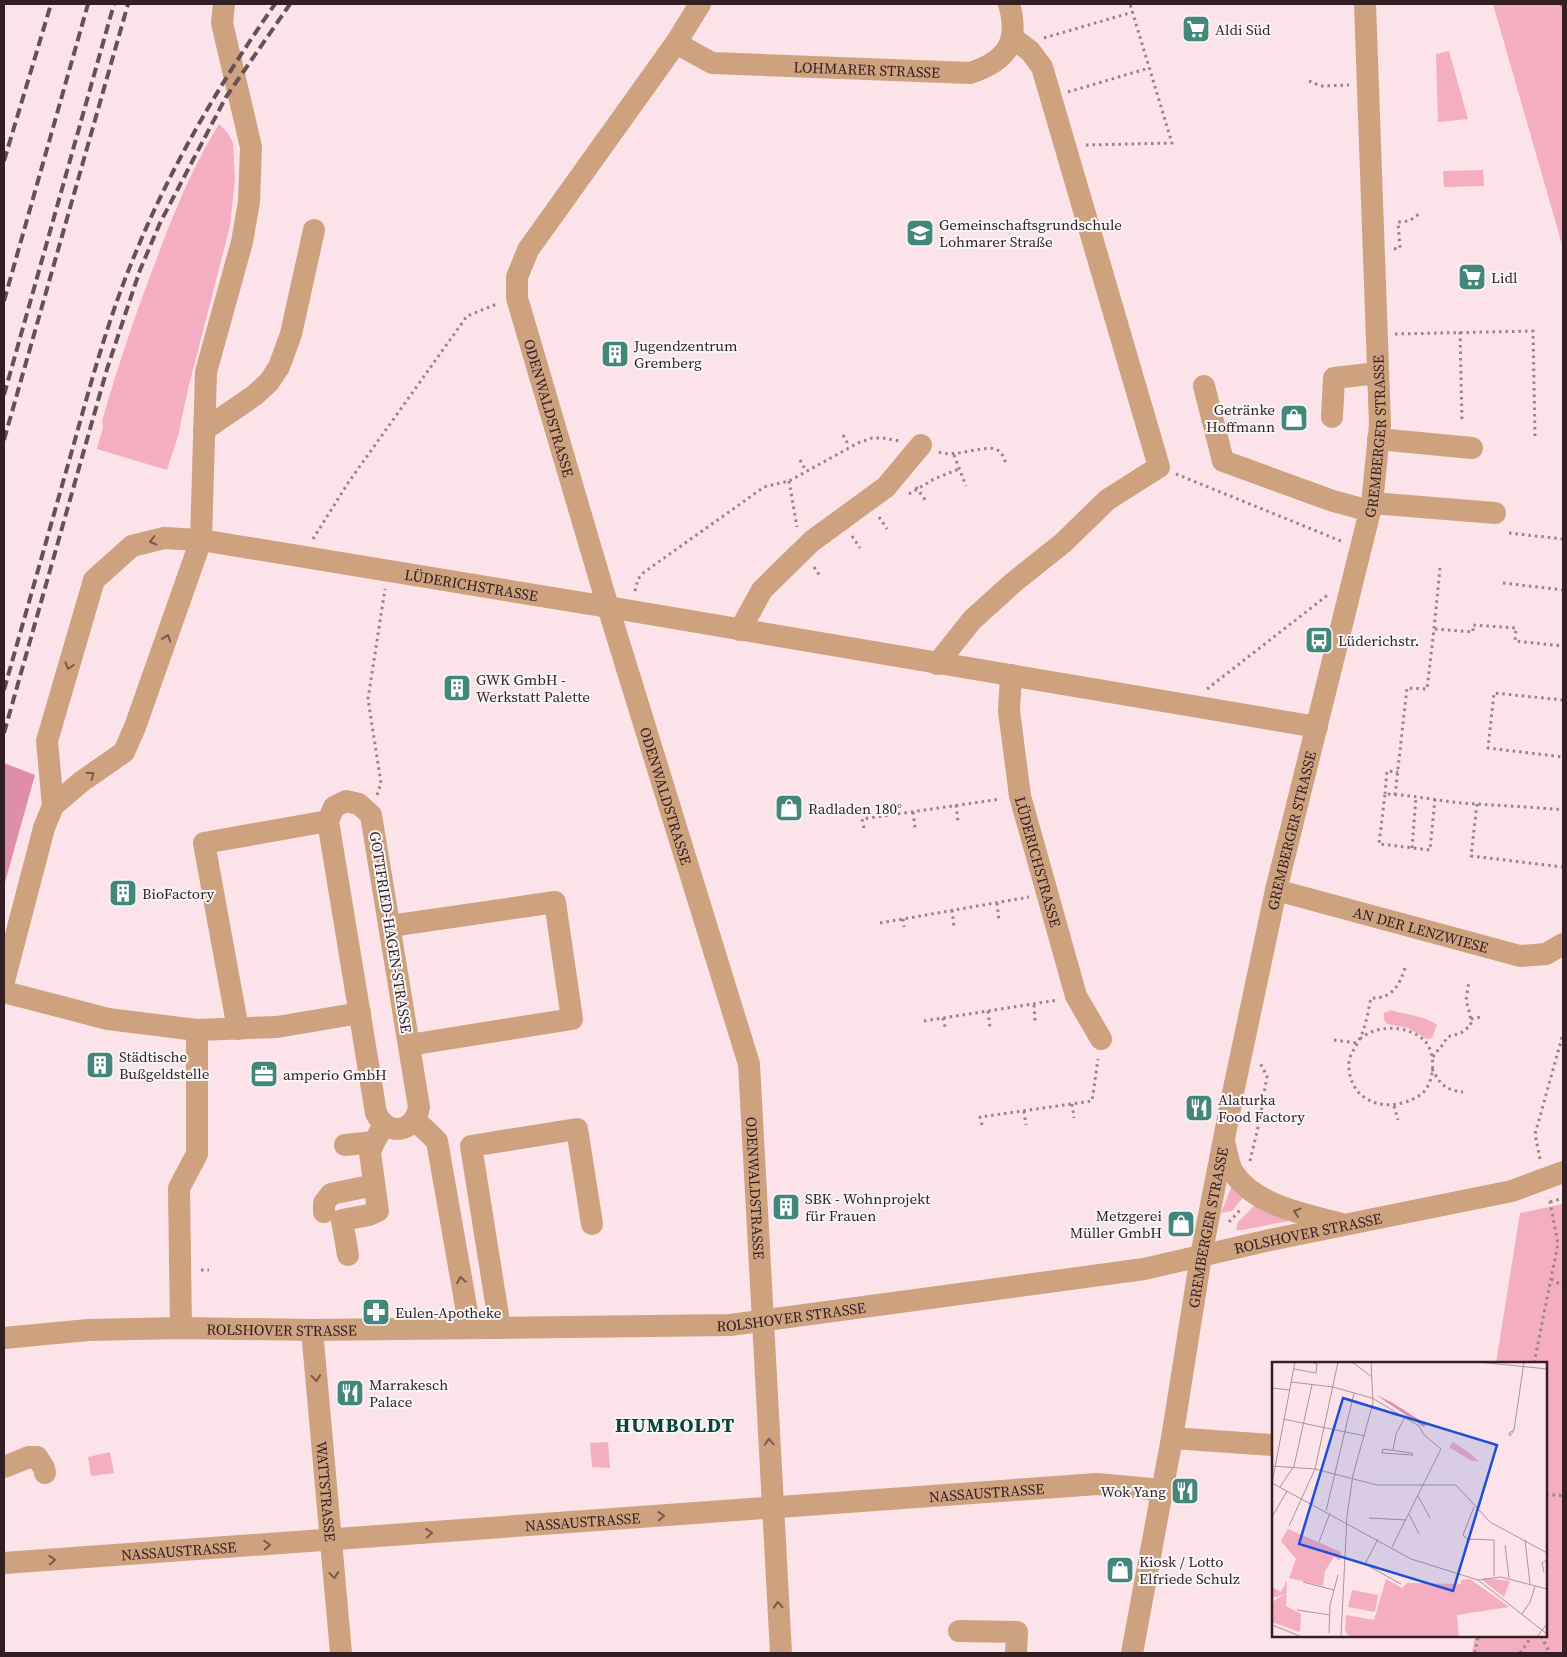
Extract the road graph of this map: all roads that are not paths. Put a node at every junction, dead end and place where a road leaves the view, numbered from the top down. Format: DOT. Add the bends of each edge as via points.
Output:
graph roads {
  1 [pos="224,4"];
  2 [pos="700,4"];
  3 [pos="1009,4"];
  4 [pos="1365,4"];
  5 [pos="1017,41"];
  6 [pos="676,42"];
  7 [pos="314,230"];
  8 [pos="1378,373"];
  9 [pos="1204,386"];
  10 [pos="1332,417"];
  11 [pos="204,430"];
  12 [pos="1378,439"];
  13 [pos="921,445"];
  14 [pos="1472,448"];
  15 [pos="1371,507"];
  16 [pos="1495,513"];
  17 [pos="201,540"];
  18 [pos="608,607"];
  19 [pos="740,630"];
  20 [pos="937,664"];
  21 [pos="1011,676"];
  22 [pos="1317,727"];
  23 [pos="53,806"];
  24 [pos="328,821"];
  25 [pos="1276,890"];
  26 [pos="390,926"];
  27 [pos="1563,944"];
  28 [pos="4,981"];
  29 [pos="4,992"];
  30 [pos="360,1013"];
  31 [pos="238,1029"];
  32 [pos="198,1030"];
  33 [pos="1101,1039"];
  34 [pos="409,1045"];
  35 [pos="415,1120"];
  36 [pos="379,1134"];
  37 [pos="1224,1141"];
  38 [pos="344,1145"];
  39 [pos="1563,1172"];
  40 [pos="374,1185"];
  41 [pos="324,1212"];
  42 [pos="592,1224"];
  43 [pos="1344,1225"];
  44 [pos="348,1255"];
  45 [pos="1201,1256"];
  46 [pos="762,1321"];
  47 [pos="181,1328"];
  48 [pos="466,1328"];
  49 [pos="500,1328"];
  50 [pos="312,1330"];
  51 [pos="4,1338"];
  52 [pos="1172,1438"];
  53 [pos="1272,1445"];
  54 [pos="4,1467"];
  55 [pos="45,1473"];
  56 [pos="1162,1490"];
  57 [pos="774,1508"];
  58 [pos="331,1540"];
  59 [pos="4,1563"];
  60 [pos="959,1631"];
  61 [pos="341,1653"];
  62 [pos="781,1653"];
  63 [pos="1016,1653"];
  64 [pos="1132,1653"];
  1 -- 11 [label="street" via="222,23 251,147 249,202 242,242 206,372"];
  2 -- 6 [label="street, ODENWALDSTRASSE"];
  3 -- 5 [label="street"];
  4 -- 8 [label="street, GREMBERGER STRASSE"];
  5 -- 6 [label="street, LOHMARER STRASSE" via="988,67 970,73 712,64"];
  5 -- 20 [label="street" via="1042,67 1159,467 1107,500 1063,543 1014,582 972,620"];
  6 -- 18 [label="street, ODENWALDSTRASSE" via="528,250 517,277 517,298"];
  7 -- 11 [label="street" via="292,334 279,367 255,395"];
  8 -- 10 [label="street" via="1334,378"];
  8 -- 12 [label="street, GREMBERGER STRASSE"];
  9 -- 15 [label="street" via="1223,461 1333,501"];
  11 -- 17 [label="street"];
  12 -- 14 [label="street"];
  12 -- 15 [label="street, GREMBERGER STRASSE"];
  13 -- 19 [label="street" via="886,487 803,548 762,590"];
  15 -- 16 [label="street"];
  15 -- 22 [label="street, GREMBERGER STRASSE"];
  17 -- 18 [label="street, LÜDERICHSTRASSE"];
  23 -- 17 [label="street, one-way" via="124,752"];
  17 -- 23 [label="street, LÜDERICHSTRASSE, one-way" via="164,538 132,546 94,580 47,740"];
  18 -- 19 [label="street, LÜDERICHSTRASSE"];
  18 -- 46 [label="street, ODENWALDSTRASSE" via="749,1064"];
  19 -- 20 [label="street, LÜDERICHSTRASSE"];
  20 -- 21 [label="street, LÜDERICHSTRASSE"];
  21 -- 22 [label="street, LÜDERICHSTRASSE"];
  21 -- 33 [label="street, LÜDERICHSTRASSE" via="1009,711 1020,796 1076,996"];
  22 -- 25 [label="street, GREMBERGER STRASSE"];
  23 -- 28 [label="street" via="44,828"];
  24 -- 26 [label="street, GOTTFRIED-HAGEN-STRASSE" via="334,807 346,801 359,804 371,815"];
  24 -- 30 [label="street"];
  24 -- 31 [label="street" via="204,843"];
  25 -- 27 [label="street, AN DER LENZWIESE" via="1520,956 1546,954"];
  25 -- 37 [label="street, GREMBERGER STRASSE"];
  26 -- 34 [label="street, GOTTFRIED-HAGEN-STRASSE"];
  26 -- 34 [label="street" via="554,902 572,1019"];
  29 -- 32 [label="street" via="108,1019"];
  30 -- 31 [label="street" via="277,1027"];
  30 -- 36 [label="street"];
  31 -- 32 [label="street"];
  32 -- 47 [label="street" via="196,1154 179,1188"];
  34 -- 35 [label="street, GOTTFRIED-HAGEN-STRASSE" via="419,1107"];
  35 -- 36 [label="street" via="404,1128"];
  48 -- 35 [label="street, one-way" via="467,1312 437,1141"];
  36 -- 38 [label="street"];
  36 -- 40 [label="street" via="370,1153"];
  43 -- 37 [label="street, one-way" via="1272,1203 1254,1192 1232,1170"];
  37 -- 45 [label="street, GREMBERGER STRASSE"];
  39 -- 43 [label="street, ROLSHOVER STRASSE" via="1512,1190"];
  40 -- 41 [label="street" via="331,1194 324,1203"];
  40 -- 44 [label="street" via="378,1211 342,1220"];
  42 -- 49 [label="street" via="577,1129 471,1146"];
  43 -- 45 [label="street, ROLSHOVER STRASSE"];
  45 -- 46 [label="street, ROLSHOVER STRASSE" via="1144,1269"];
  45 -- 52 [label="street, GREMBERGER STRASSE"];
  46 -- 49 [label="street, ROLSHOVER STRASSE" via="730,1325"];
  57 -- 46 [label="street, ODENWALDSTRASSE, one-way"];
  47 -- 50 [label="street, ROLSHOVER STRASSE"];
  47 -- 51 [label="street, ROLSHOVER STRASSE" via="88,1330"];
  48 -- 49 [label="street, ROLSHOVER STRASSE"];
  48 -- 50 [label="street, ROLSHOVER STRASSE"];
  50 -- 58 [label="street, WATTSTRASSE, one-way"];
  52 -- 53 [label="street"];
  52 -- 56 [label="street, GREMBERGER STRASSE"];
  54 -- 55 [label="street" via="37,1457"];
  56 -- 57 [label="street, NASSAUSTRASSE" via="1097,1484"];
  56 -- 64 [label="street, GREMBERGER STRASSE"];
  58 -- 57 [label="street, NASSAUSTRASSE, one-way"];
  62 -- 57 [label="street, ODENWALDSTRASSE, one-way"];
  59 -- 58 [label="street, NASSAUSTRASSE, one-way"];
  58 -- 61 [label="street, WATTSTRASSE, one-way"];
  60 -- 63 [label="street" via="1017,1632"];
}
